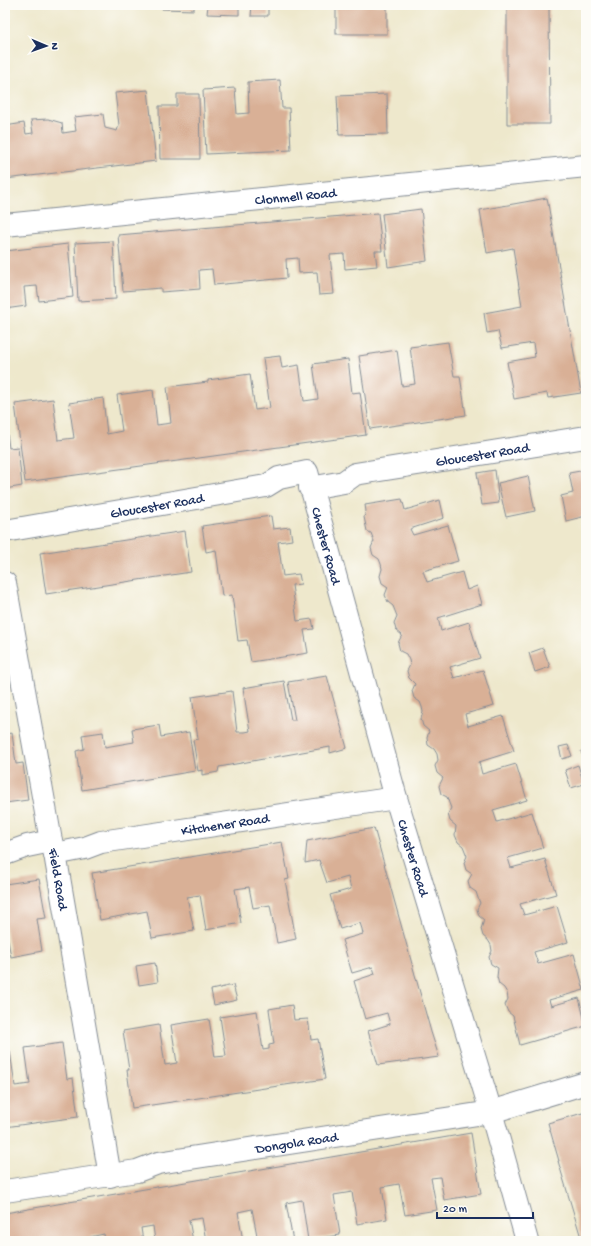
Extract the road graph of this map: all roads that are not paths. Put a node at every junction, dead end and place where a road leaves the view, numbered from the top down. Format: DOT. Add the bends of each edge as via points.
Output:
graph roads {
  1 [pos="586,166"];
  2 [pos="5,225"];
  3 [pos="586,437"];
  4 [pos="309,480"];
  5 [pos="5,531"];
  6 [pos="5,583"];
  7 [pos="396,798"];
  8 [pos="53,848"];
  9 [pos="5,854"];
  10 [pos="586,1083"];
  11 [pos="491,1112"];
  12 [pos="110,1176"];
  13 [pos="5,1191"];
  14 [pos="527,1241"];
  1 -- 2 [label="street, Clonmell Road"];
  3 -- 4 [label="street, Gloucester Road" via="355,474 344,482"];
  4 -- 5 [label="street, Gloucester Road" via="279,478 266,486"];
  4 -- 7 [label="street, Chester Road"];
  6 -- 8 [label="street, Field Road"];
  7 -- 8 [label="street, Kitchener Road" via="101,842 85,848"];
  7 -- 11 [label="street, Chester Road"];
  8 -- 9 [label="street, Kitchener Road" via="27,846"];
  8 -- 12 [label="street, Field Road"];
  10 -- 11 [label="street, Dongola Road"];
  11 -- 12 [label="street, Dongola Road" via="158,1163 137,1171"];
  11 -- 14 [label="street, Chester Road"];
  12 -- 13 [label="street, Dongola Road"];
}
